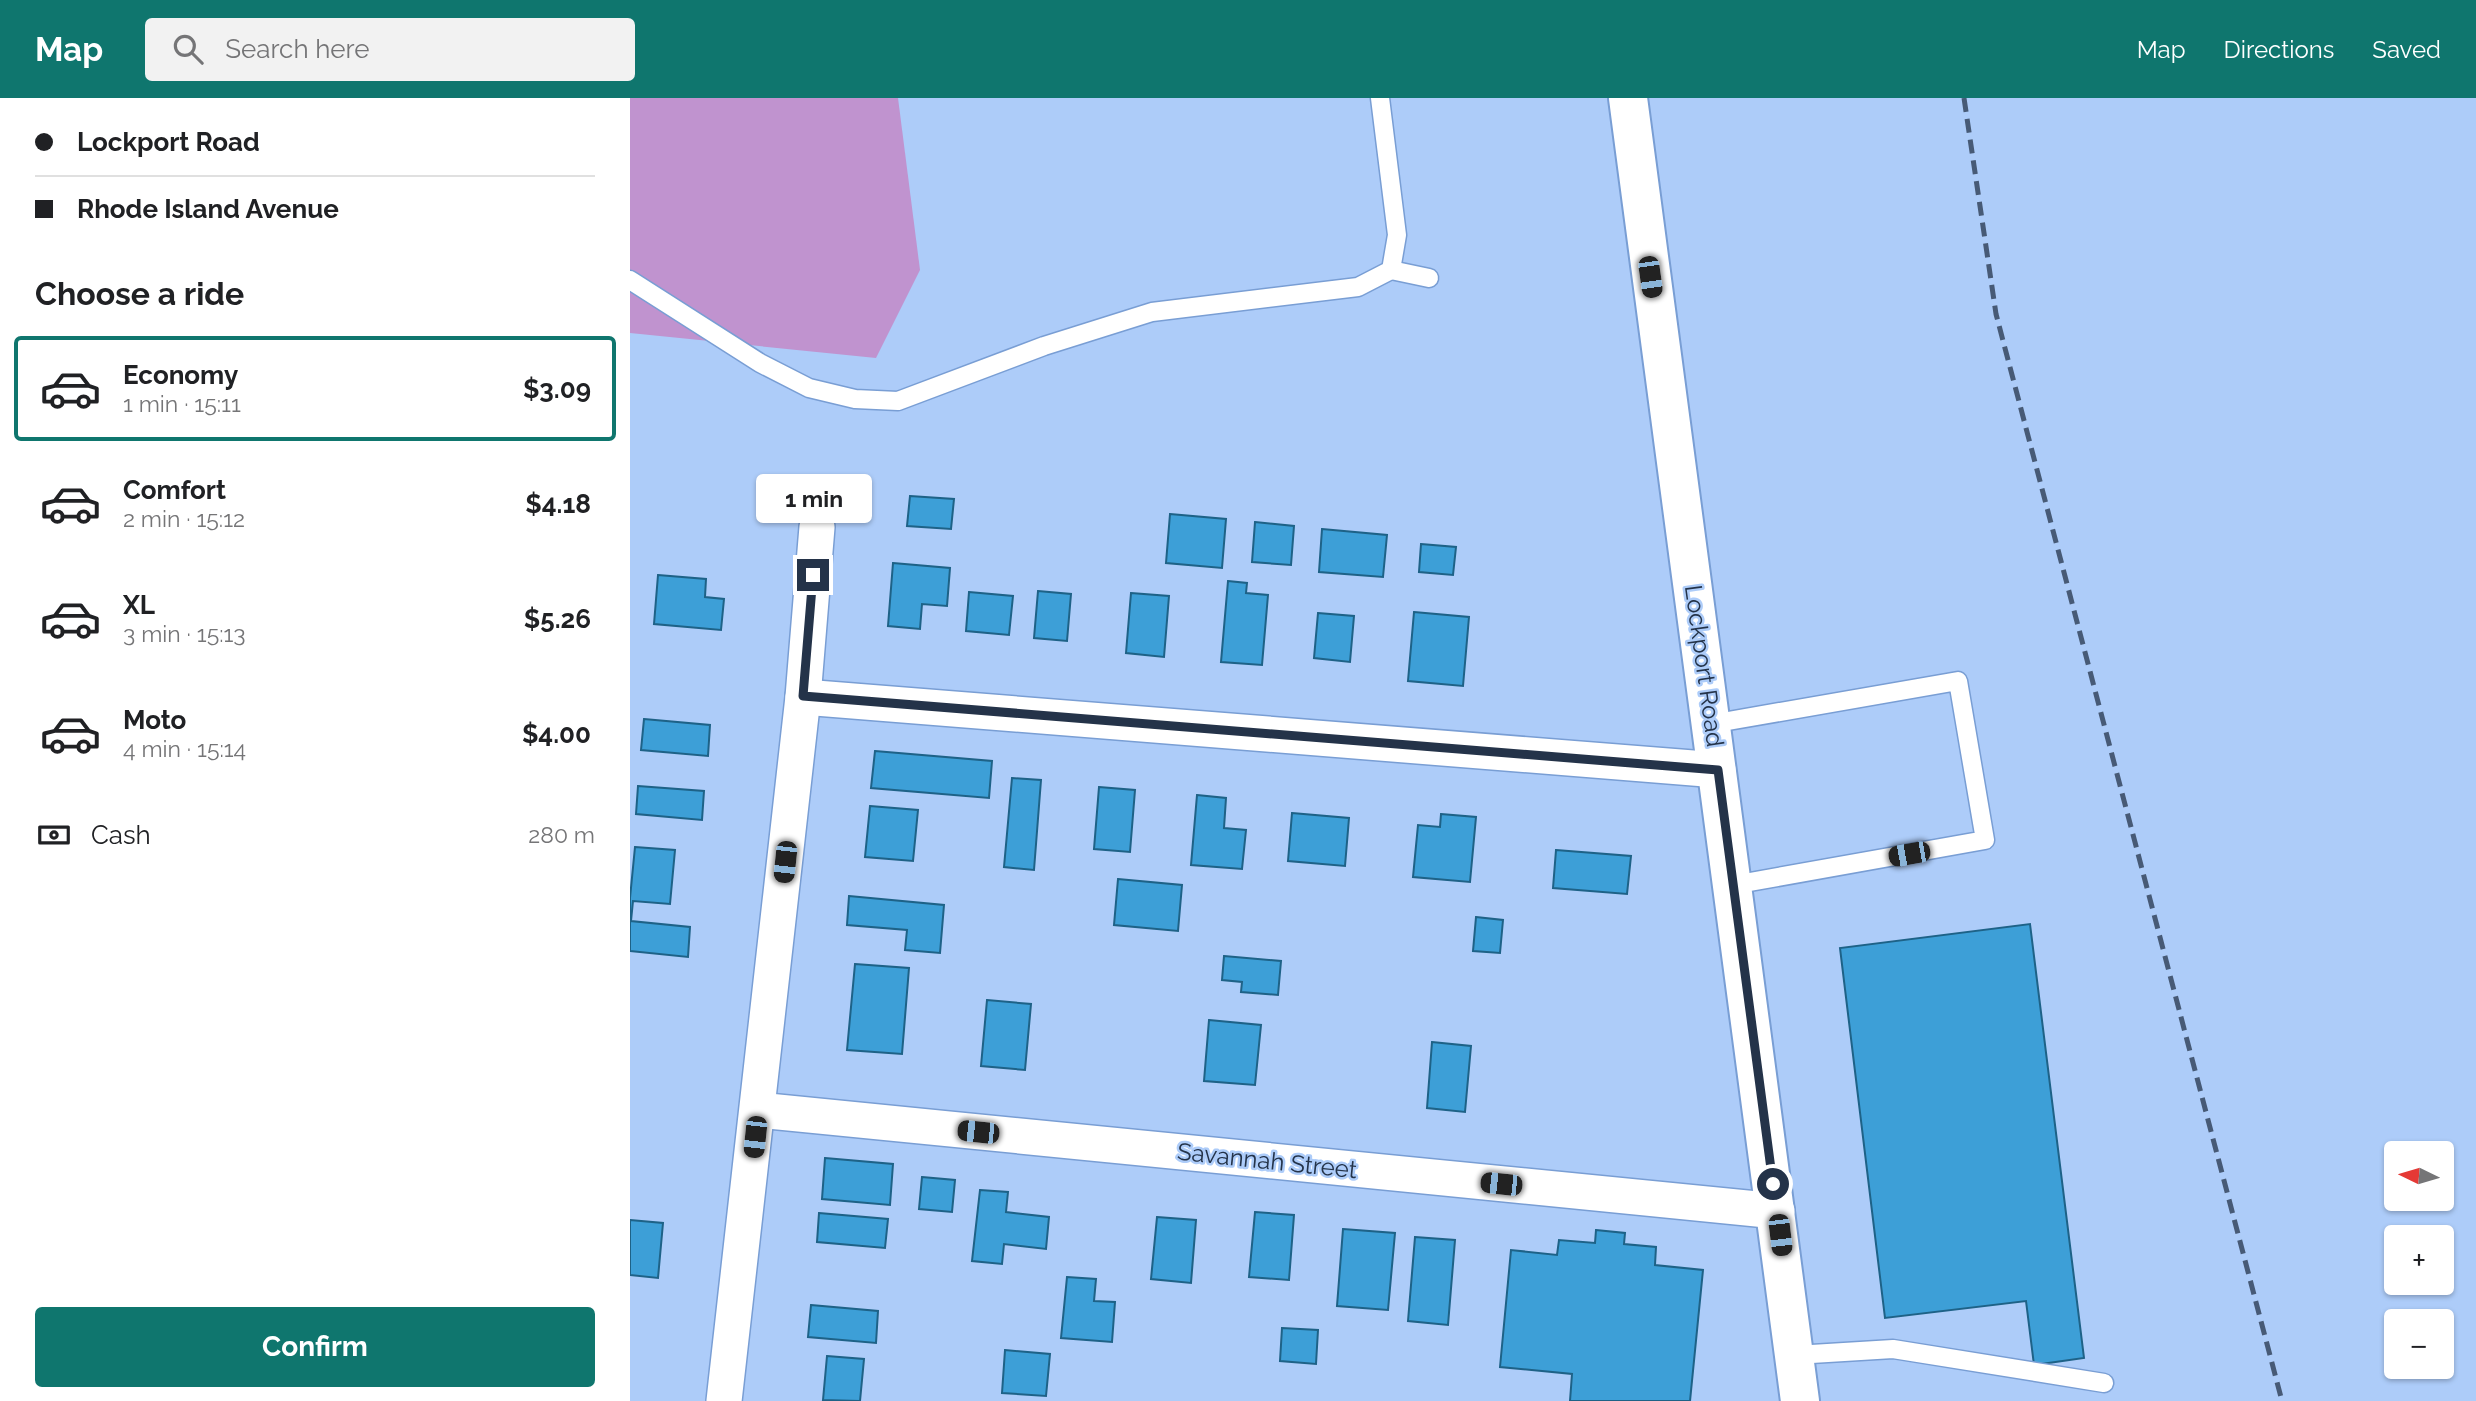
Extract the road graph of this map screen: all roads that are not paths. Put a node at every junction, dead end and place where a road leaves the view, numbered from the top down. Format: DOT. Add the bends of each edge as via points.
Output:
graph roads {
  1 [pos="1380,98"];
  2 [pos="1628,98"];
  3 [pos="1391,270"];
  4 [pos="1429,278"];
  5 [pos="630,280"];
  6 [pos="817,527"];
  7 [pos="803,696"];
  8 [pos="1711,724"];
  9 [pos="1718,770"];
  10 [pos="1733,885"];
  11 [pos="758,1110"];
  12 [pos="1777,1211"];
  13 [pos="1794,1355"];
  14 [pos="2104,1383"];
  15 [pos="724,1401"];
  16 [pos="1800,1401"];
  1 -- 3 [label="lane" via="1397,235"];
  2 -- 8 [label="street, Lockport Road"];
  3 -- 4 [label="lane"];
  3 -- 5 [label="lane" via="1359,287 1152,312 1044,346 898,401 855,399 809,388 760,363"];
  6 -- 7 [label="street"];
  7 -- 9 [label="street"];
  7 -- 11 [label="street"];
  8 -- 9 [label="street, Lockport Road"];
  8 -- 10 [label="lane" via="1958,681 1985,840"];
  9 -- 10 [label="street, Lockport Road"];
  10 -- 12 [label="street, Lockport Road"];
  11 -- 12 [label="street, Savannah Street"];
  11 -- 15 [label="street"];
  12 -- 13 [label="street, Lockport Road"];
  13 -- 14 [label="lane" via="1893,1349"];
  13 -- 16 [label="street, Lockport Road"];
}
